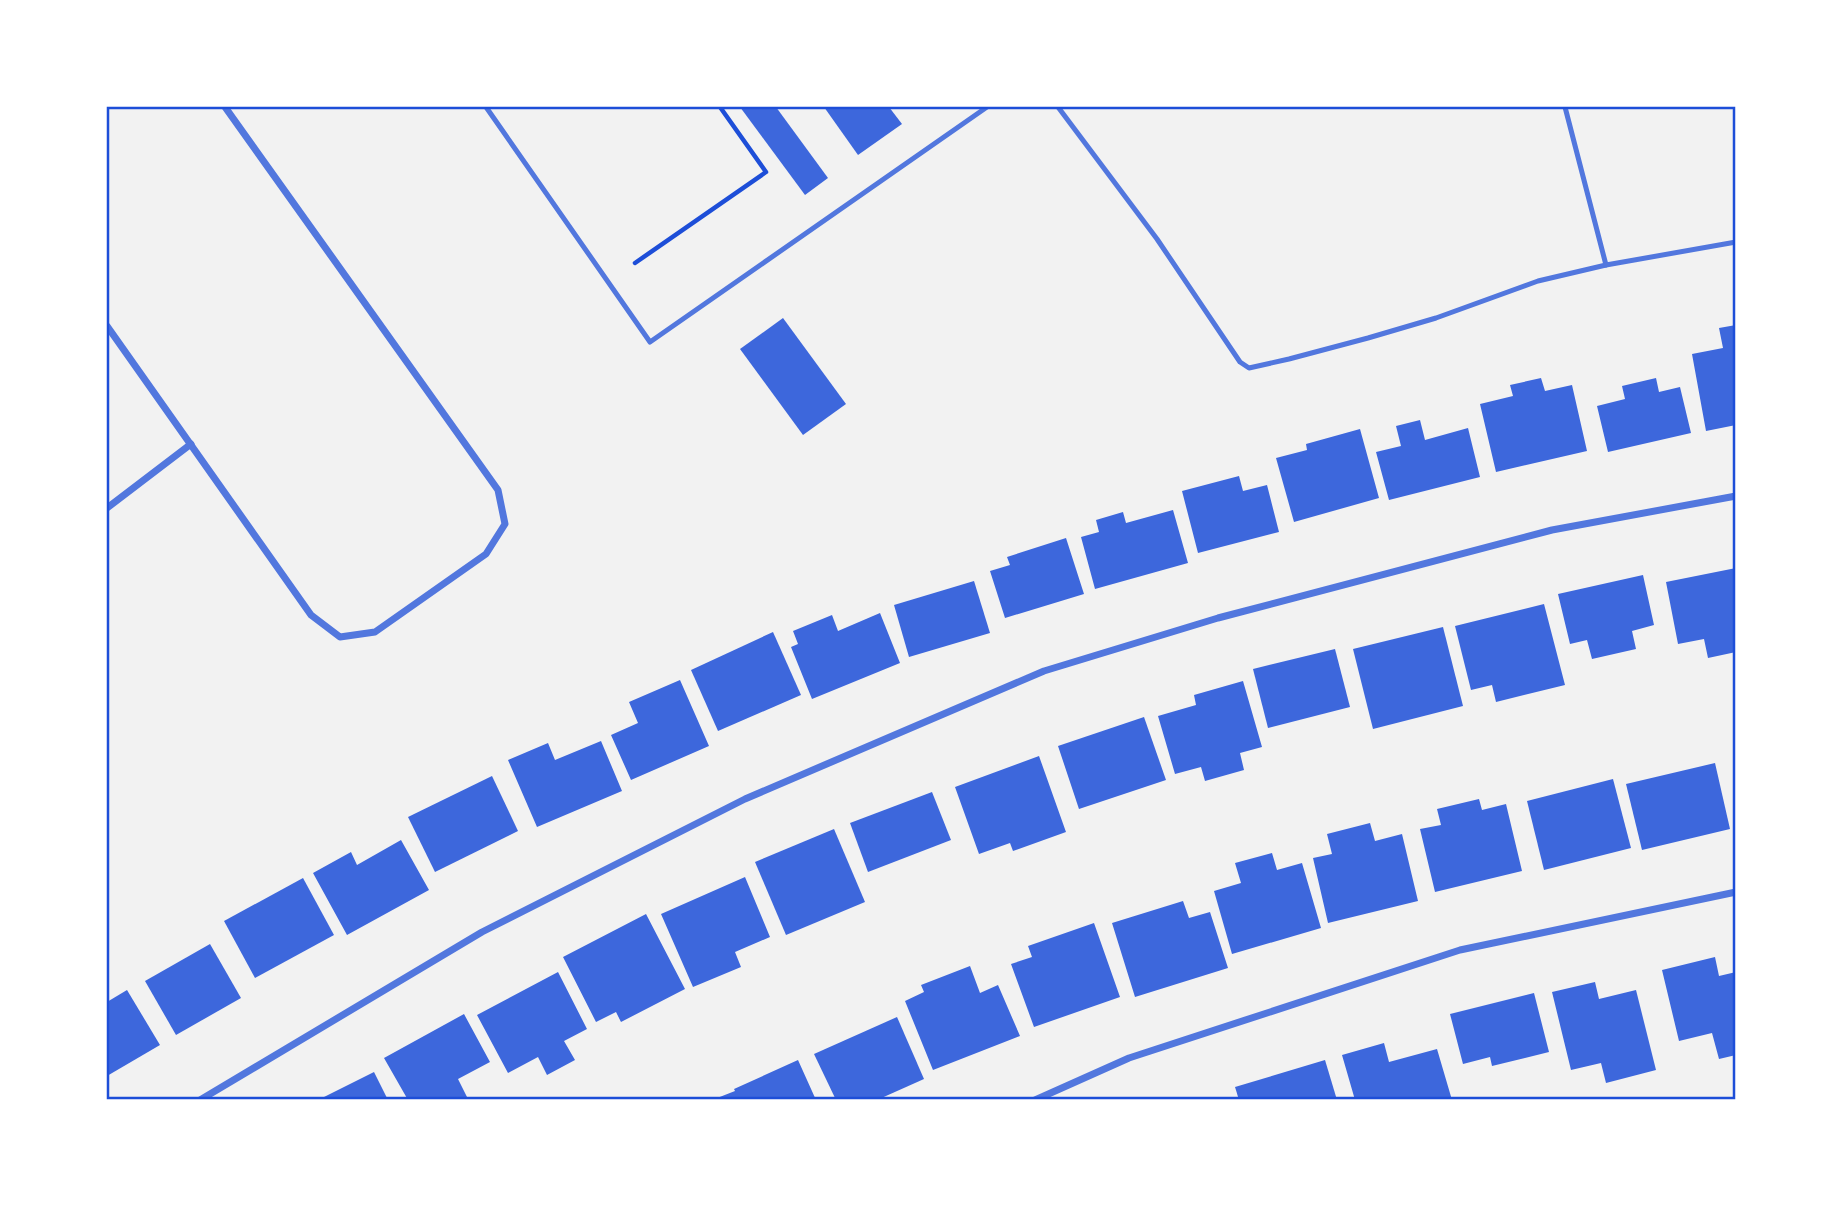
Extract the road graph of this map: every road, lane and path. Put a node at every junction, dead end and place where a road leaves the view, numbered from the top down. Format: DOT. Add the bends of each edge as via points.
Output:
graph roads {
  1 [pos="225,107"];
  2 [pos="486,107"];
  3 [pos="720,107"];
  4 [pos="987,107"];
  5 [pos="1058,107"];
  6 [pos="1565,107"];
  7 [pos="1736,242"];
  8 [pos="635,263"];
  9 [pos="1606,265"];
  10 [pos="107,326"];
  11 [pos="191,444"];
  12 [pos="1736,496"];
  13 [pos="107,508"];
  14 [pos="1736,892"];
  15 [pos="200,1100"];
  16 [pos="1035,1100"];
  1 -- 11 [label="street" via="498,490 505,524 486,554 375,632 340,637 311,615"];
  2 -- 4 [label="lane" via="650,342"];
  3 -- 8 [label="path" via="766,172"];
  5 -- 9 [label="lane" via="1157,239 1240,362 1249,368 1368,338 1538,281"];
  6 -- 9 [label="lane"];
  7 -- 9 [label="lane"];
  10 -- 11 [label="street"];
  11 -- 13 [label="street"];
  12 -- 15 [label="street" via="1552,530 1218,618 1044,671 745,799 482,932"];
  14 -- 16 [label="street" via="1460,950 1129,1058"];
}
